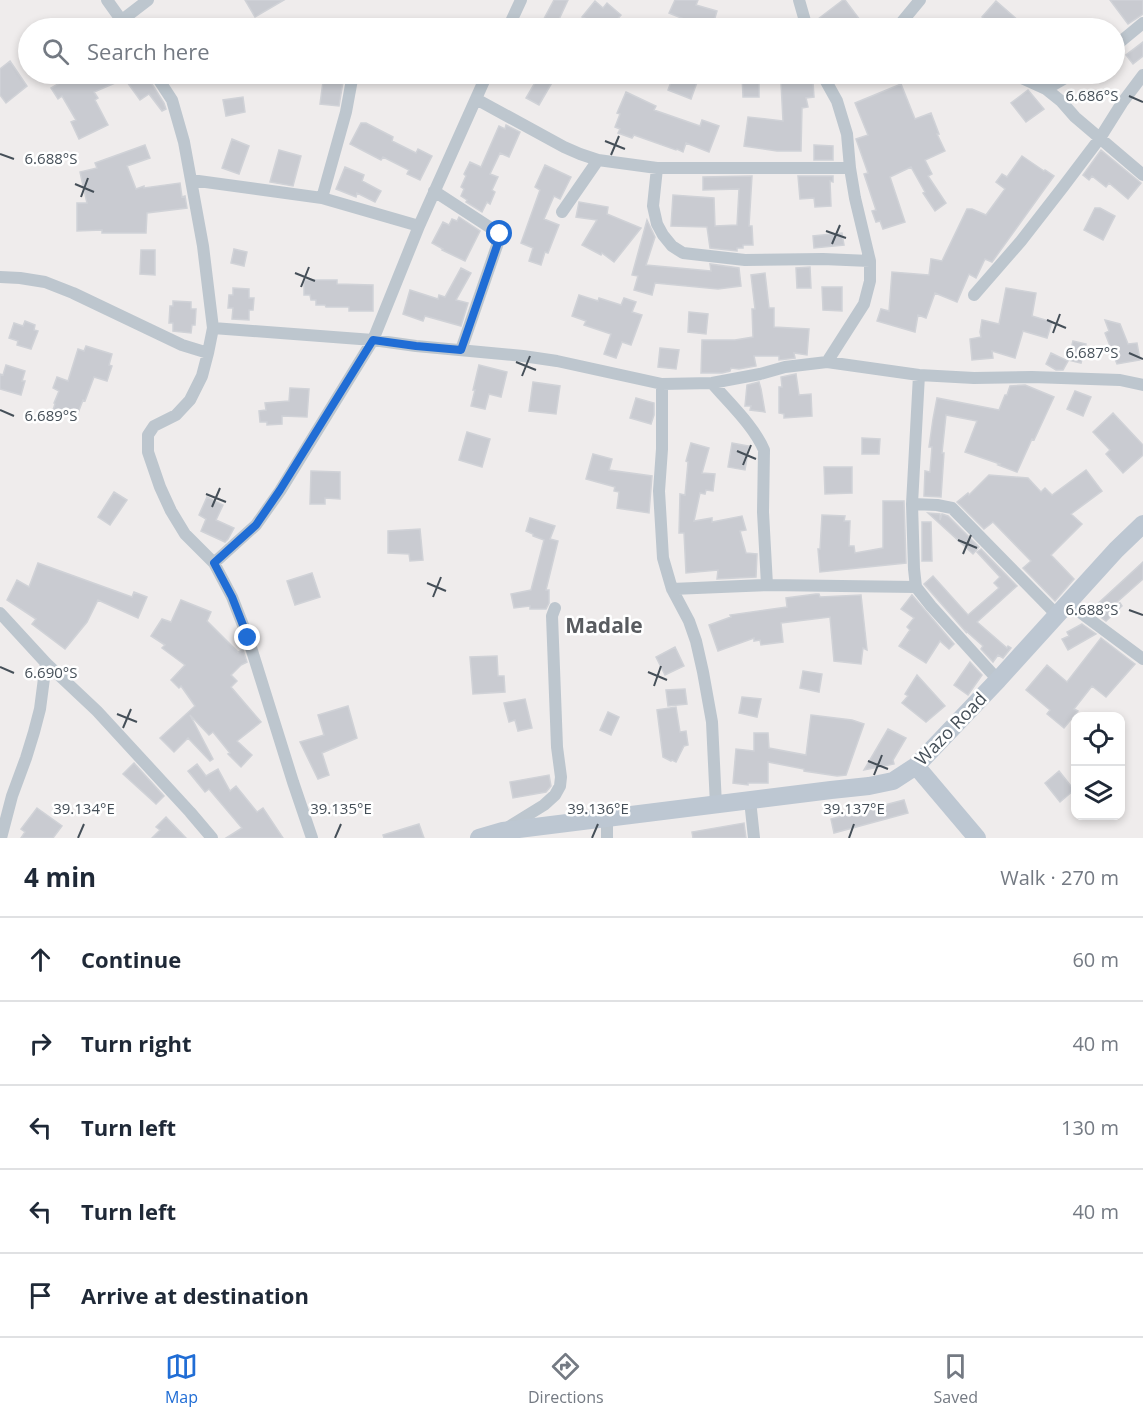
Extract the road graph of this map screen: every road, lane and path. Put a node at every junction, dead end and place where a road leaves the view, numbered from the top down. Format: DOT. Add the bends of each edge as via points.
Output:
graph roads {
  1 [pos="107,0"];
  2 [pos="148,0"];
  3 [pos="521,0"];
  4 [pos="799,0"];
  5 [pos="920,0"];
  6 [pos="120,18"];
  7 [pos="130,18"];
  8 [pos="513,18"];
  9 [pos="804,18"];
  10 [pos="905,18"];
  11 [pos="1143,23"];
  12 [pos="1125,38"];
  13 [pos="1143,75"];
  14 [pos="162,84"];
  15 [pos="351,84"];
  16 [pos="483,84"];
  17 [pos="828,84"];
  18 [pos="1035,84"];
  19 [pos="1055,84"];
  20 [pos="1046,89"];
  21 [pos="476,99"];
  22 [pos="1100,138"];
  23 [pos="598,160"];
  24 [pos="657,168"];
  25 [pos="850,168"];
  26 [pos="1143,175"];
  27 [pos="191,180"];
  28 [pos="434,192"];
  29 [pos="321,198"];
  30 [pos="562,212"];
  31 [pos="419,226"];
  32 [pos="870,261"];
  33 [pos="0,277"];
  34 [pos="974,295"];
  35 [pos="213,328"];
  36 [pos="373,340"];
  37 [pos="461,350"];
  38 [pos="208,353"];
  39 [pos="827,362"];
  40 [pos="919,375"];
  41 [pos="712,383"];
  42 [pos="662,384"];
  43 [pos="1143,385"];
  44 [pos="912,504"];
  45 [pos="1143,525"];
  46 [pos="214,563"];
  47 [pos="767,585"];
  48 [pos="916,587"];
  49 [pos="672,589"];
  50 [pos="555,608"];
  51 [pos="1063,609"];
  52 [pos="0,613"];
  53 [pos="1143,659"];
  54 [pos="46,663"];
  55 [pos="998,680"];
  56 [pos="916,766"];
  57 [pos="750,801"];
  58 [pos="716,805"];
  59 [pos="607,818"];
  60 [pos="503,831"];
  61 [pos="1,838"];
  62 [pos="212,838"];
  63 [pos="312,838"];
  64 [pos="479,838"];
  65 [pos="607,838"];
  66 [pos="754,838"];
  67 [pos="977,838"];
  1 -- 6 [label="street"];
  2 -- 7 [label="street"];
  3 -- 8 [label="street"];
  4 -- 9 [label="street"];
  5 -- 10 [label="street"];
  11 -- 12 [label="street"];
  13 -- 22 [label="street"];
  14 -- 27 [label="street" via="172,100"];
  15 -- 29 [label="street"];
  16 -- 21 [label="street"];
  17 -- 25 [label="street" via="847,134"];
  18 -- 20 [label="street"];
  19 -- 20 [label="street"];
  20 -- 22 [label="street"];
  21 -- 23 [label="street" via="564,147"];
  21 -- 28 [label="street"];
  22 -- 26 [label="street"];
  22 -- 34 [label="street"];
  23 -- 24 [label="street"];
  23 -- 30 [label="street"];
  24 -- 25 [label="street"];
  24 -- 32 [label="street" via="653,206 657,224 663,236 683,253 745,260"];
  25 -- 32 [label="street"];
  27 -- 29 [label="street"];
  27 -- 35 [label="street"];
  28 -- 31 [label="street"];
  28 -- 37 [label="street" via="500,234"];
  29 -- 31 [label="street"];
  31 -- 36 [label="street"];
  32 -- 39 [label="street" via="864,304"];
  33 -- 38 [label="street" via="45,282 182,345"];
  35 -- 36 [label="street"];
  35 -- 38 [label="street"];
  36 -- 37 [label="street"];
  36 -- 46 [label="street" via="262,517"];
  37 -- 42 [label="street" via="557,361"];
  38 -- 46 [label="street" via="190,400 176,415 154,426 148,435 148,452 171,511 185,534"];
  39 -- 40 [label="street"];
  39 -- 41 [label="street"];
  40 -- 43 [label="street" via="1120,380"];
  40 -- 44 [label="street"];
  41 -- 42 [label="street"];
  41 -- 47 [label="street" via="764,450"];
  42 -- 49 [label="street" via="661,537"];
  44 -- 48 [label="street"];
  44 -- 51 [label="street" via="952,508"];
  45 -- 51 [label="main road, Wazo Road"];
  46 -- 63 [label="street" via="248,638"];
  47 -- 48 [label="street"];
  47 -- 49 [label="street"];
  48 -- 55 [label="street"];
  49 -- 58 [label="street" via="689,621 703,672 712,722"];
  50 -- 60 [label="street" via="552,616 560,786 544,805"];
  51 -- 53 [label="street"];
  51 -- 55 [label="main road, Wazo Road"];
  52 -- 54 [label="street"];
  54 -- 61 [label="street" via="40,709"];
  54 -- 62 [label="street" via="97,711"];
  55 -- 56 [label="main road, Wazo Road"];
  56 -- 57 [label="main road, Wazo Road" via="892,781"];
  56 -- 67 [label="main road"];
  57 -- 58 [label="main road, Wazo Road"];
  57 -- 66 [label="street"];
  58 -- 59 [label="main road, Wazo Road"];
  59 -- 60 [label="main road, Wazo Road"];
  59 -- 65 [label="street"];
  60 -- 64 [label="main road, Wazo Road"];
}
